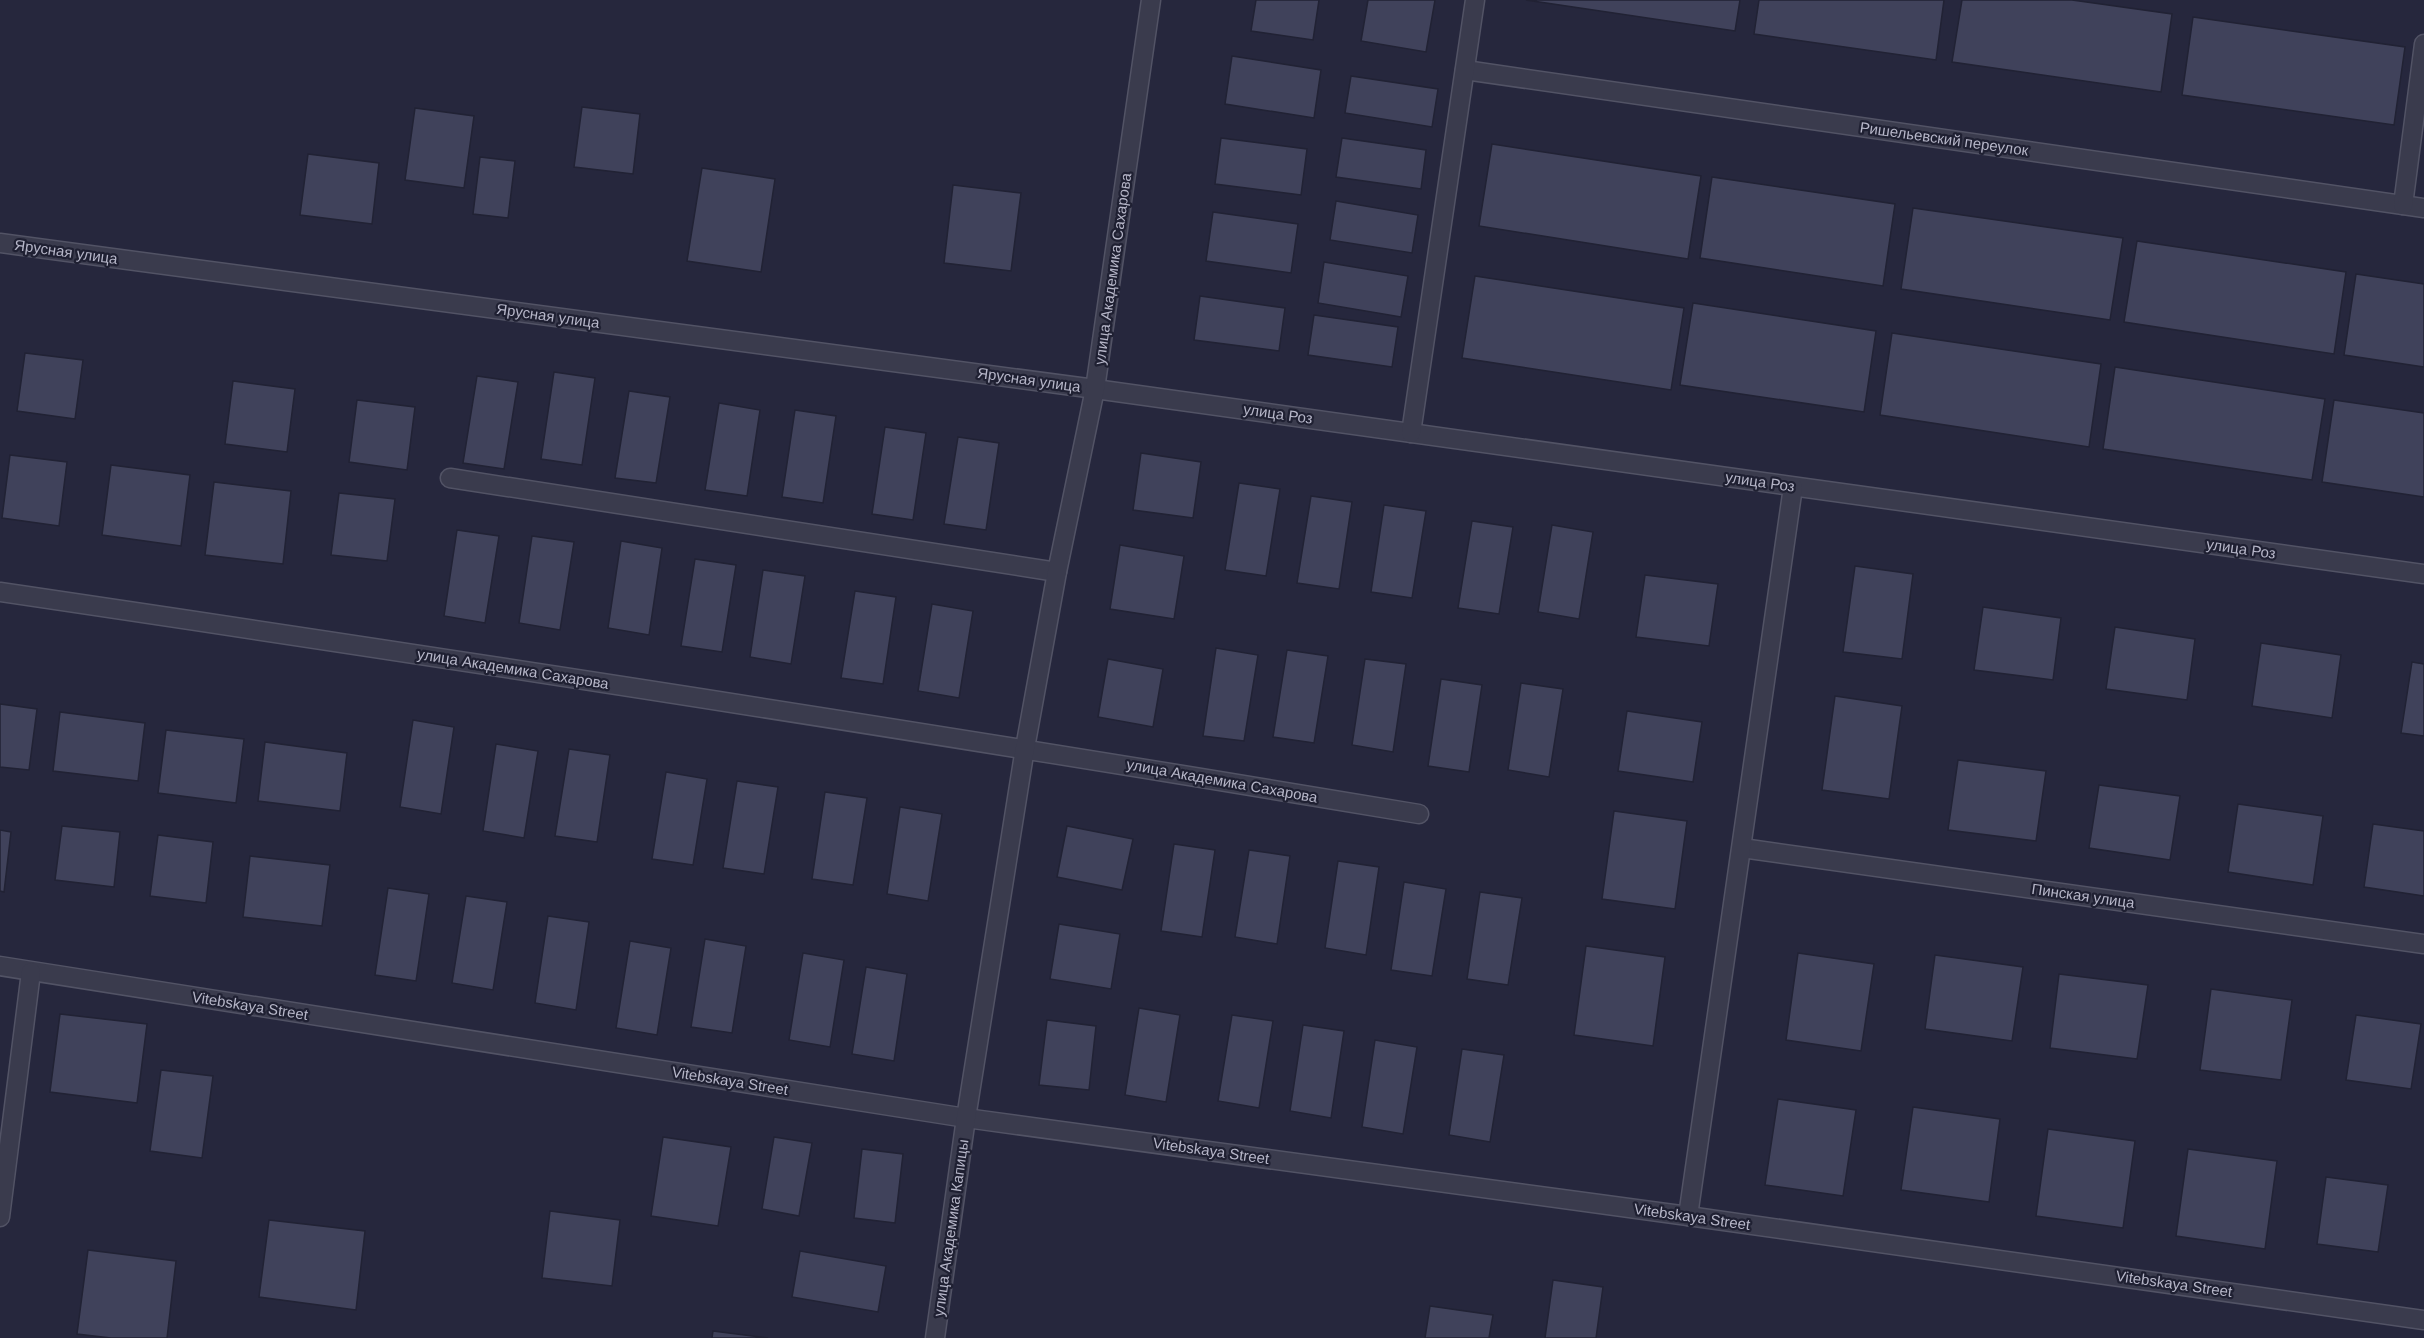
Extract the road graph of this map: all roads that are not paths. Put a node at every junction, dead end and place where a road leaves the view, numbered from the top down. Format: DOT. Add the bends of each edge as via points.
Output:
graph roads {
  1 [pos="1151,0"];
  2 [pos="1475,0"];
  3 [pos="2424,44"];
  4 [pos="1465,70"];
  5 [pos="2403,205"];
  6 [pos="2424,208"];
  7 [pos="0,243"];
  8 [pos="1095,389"];
  9 [pos="1411,433"];
  10 [pos="450,478"];
  11 [pos="1793,487"];
  12 [pos="1057,572"];
  13 [pos="2424,574"];
  14 [pos="0,592"];
  15 [pos="1025,748"];
  16 [pos="1419,814"];
  17 [pos="1742,848"];
  18 [pos="2424,944"];
  19 [pos="0,966"];
  20 [pos="31,972"];
  21 [pos="966,1118"];
  22 [pos="0,1216"];
  23 [pos="1688,1216"];
  24 [pos="2424,1320"];
  25 [pos="935,1338"];
  1 -- 8 [label="street, улица Академика Сахарова"];
  2 -- 4 [label="street"];
  3 -- 5 [label="street"];
  4 -- 5 [label="street, Ришельевский переулок"];
  4 -- 9 [label="street"];
  5 -- 6 [label="street, Ришельевский переулок"];
  7 -- 8 [label="street, Ярусная улица"];
  8 -- 9 [label="street, улица Роз"];
  8 -- 12 [label="street, улица Академика Сахарова"];
  9 -- 11 [label="street, улица Роз"];
  10 -- 12 [label="street"];
  11 -- 13 [label="street, улица Роз"];
  11 -- 17 [label="street"];
  12 -- 15 [label="street, улица Академика Сахарова"];
  14 -- 15 [label="street, улица Академика Сахарова"];
  15 -- 16 [label="street, улица Академика Сахарова"];
  15 -- 21 [label="street, улица Академика Сахарова"];
  17 -- 18 [label="street, Пинская улица"];
  17 -- 23 [label="street"];
  19 -- 20 [label="street, Vitebskaya Street"];
  20 -- 21 [label="street, Vitebskaya Street"];
  20 -- 22 [label="street"];
  21 -- 23 [label="street, Vitebskaya Street"];
  21 -- 25 [label="street, улица Академика Капицы"];
  23 -- 24 [label="street, Vitebskaya Street"];
}
